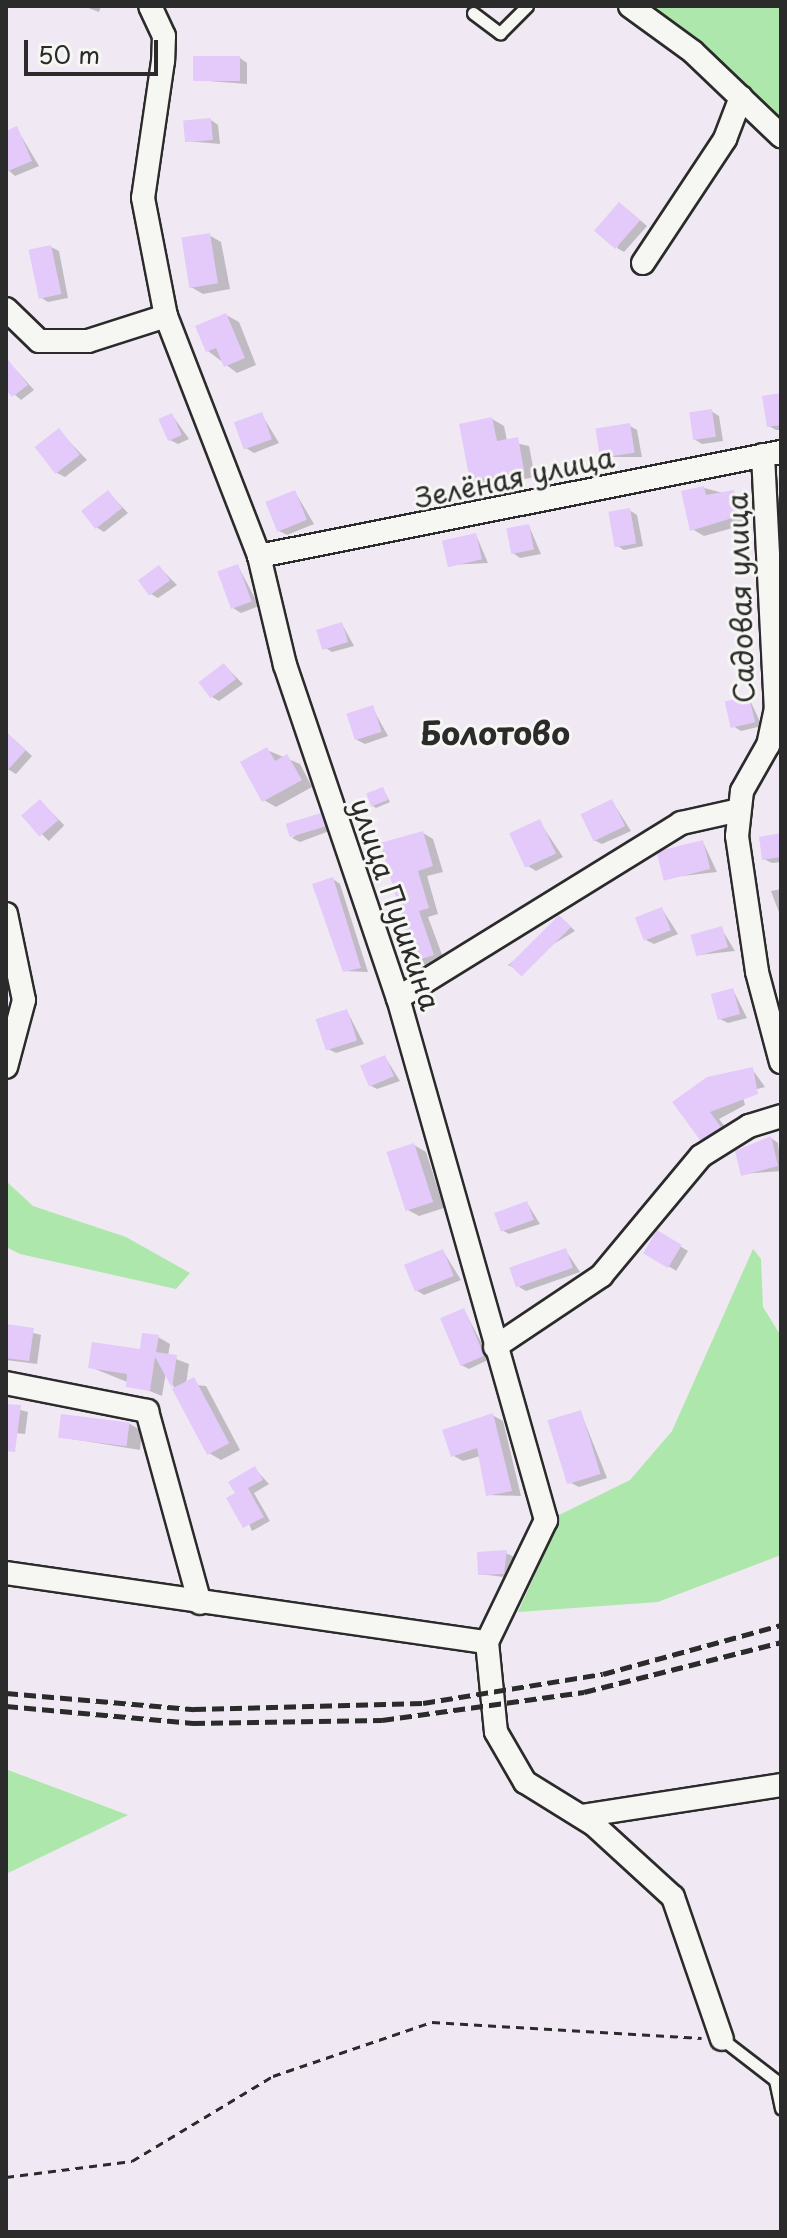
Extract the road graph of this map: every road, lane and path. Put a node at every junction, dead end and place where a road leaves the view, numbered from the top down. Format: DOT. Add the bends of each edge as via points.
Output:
graph roads {
  1 [pos="150,6"];
  2 [pos="527,6"];
  3 [pos="630,6"];
  4 [pos="473,13"];
  5 [pos="741,97"];
  6 [pos="781,136"];
  7 [pos="643,263"];
  8 [pos="6,309"];
  9 [pos="166,316"];
  10 [pos="772,454"];
  11 [pos="259,556"];
  12 [pos="739,810"];
  13 [pos="6,914"];
  14 [pos="398,998"];
  15 [pos="781,1062"];
  16 [pos="6,1067"];
  17 [pos="781,1116"];
  18 [pos="495,1347"];
  19 [pos="6,1383"];
  20 [pos="6,1573"];
  21 [pos="200,1603"];
  22 [pos="487,1642"];
  23 [pos="781,1785"];
  24 [pos="581,1816"];
  25 [pos="722,2039"];
  26 [pos="781,2108"];
  27 [pos="6,2177"];
  1 -- 9 [label="street, улица Пушкина" via="164,36 143,198"];
  2 -- 4 [label="lane" via="500,33"];
  3 -- 5 [label="street"];
  5 -- 6 [label="street"];
  5 -- 7 [label="street" via="725,139"];
  8 -- 9 [label="street" via="39,341 88,341"];
  9 -- 11 [label="street, улица Пушкина"];
  10 -- 11 [label="street, Зелёная улица"];
  10 -- 12 [label="street, Садовая улица" via="776,708"];
  11 -- 14 [label="street, улица Пушкина" via="285,665"];
  12 -- 14 [label="street" via="681,823"];
  12 -- 15 [label="street, Садовая улица" via="757,972"];
  13 -- 16 [label="street" via="24,1000"];
  14 -- 18 [label="street, улица Пушкина"];
  17 -- 18 [label="street" via="749,1126 701,1156 601,1276"];
  18 -- 22 [label="street, улица Пушкина" via="546,1520"];
  19 -- 21 [label="street" via="147,1411"];
  20 -- 21 [label="street"];
  21 -- 22 [label="street"];
  22 -- 24 [label="street" via="496,1732 511,1769"];
  23 -- 24 [label="street"];
  24 -- 25 [label="street" via="673,1897"];
  25 -- 26 [label="lane" via="775,2080"];
  25 -- 27 [label="path" via="432,2022 273,2076 132,2161"];
}
